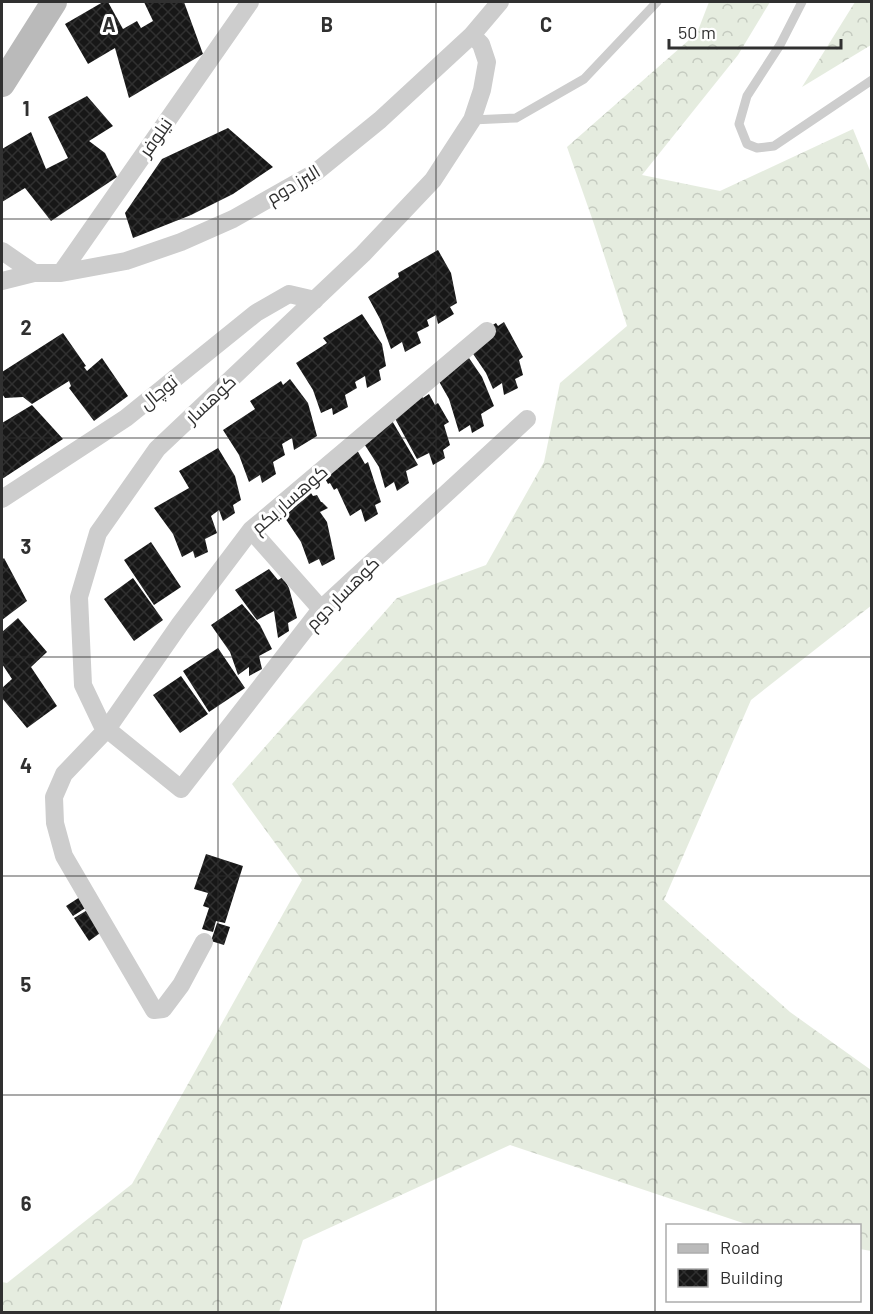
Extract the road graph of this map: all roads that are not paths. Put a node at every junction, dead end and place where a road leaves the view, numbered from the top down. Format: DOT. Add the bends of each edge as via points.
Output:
graph roads {
  1 [pos="54,2"];
  2 [pos="250,2"];
  3 [pos="500,2"];
  4 [pos="657,2"];
  5 [pos="802,2"];
  6 [pos="471,35"];
  7 [pos="872,80"];
  8 [pos="2,84"];
  9 [pos="472,120"];
  10 [pos="2,251"];
  11 [pos="34,273"];
  12 [pos="61,273"];
  13 [pos="2,281"];
  14 [pos="315,300"];
  15 [pos="487,332"];
  16 [pos="527,419"];
  17 [pos="2,500"];
  18 [pos="251,530"];
  19 [pos="321,609"];
  20 [pos="107,729"];
  21 [pos="182,789"];
  22 [pos="204,942"];
  1 -- 8 [label="main road"];
  2 -- 12 [label="street, نیلوفر"];
  3 -- 6 [label="street, البرز دوم"];
  4 -- 9 [label="lane" via="584,80 516,118"];
  5 -- 7 [label="lane" via="747,96 739,124 747,144 758,148 774,146"];
  6 -- 9 [label="street, کوهسار" via="481,45 488,62"];
  6 -- 12 [label="street, البرز دوم" via="380,120 316,172 233,219 181,242 126,261"];
  9 -- 14 [label="street, کوهسار" via="433,180"];
  10 -- 11 [label="street"];
  11 -- 12 [label="street, البرز دوم"];
  11 -- 13 [label="street, البرز دوم"];
  14 -- 17 [label="street, توچال" via="289,294 256,312 126,418"];
  14 -- 20 [label="street, کوهسار" via="157,449 98,533 79,597 83,685"];
  15 -- 18 [label="street, کوهسار یکم"];
  16 -- 19 [label="street, کوهسار دوم"];
  18 -- 19 [label="street"];
  18 -- 20 [label="street, کوهسار یکم"];
  19 -- 21 [label="street, کوهسار دوم"];
  20 -- 21 [label="street, کوهسار"];
  20 -- 22 [label="street, کوهسار یکم" via="64,774 54,797 55,823 64,856 154,1010 163,1009 181,985"];
}
